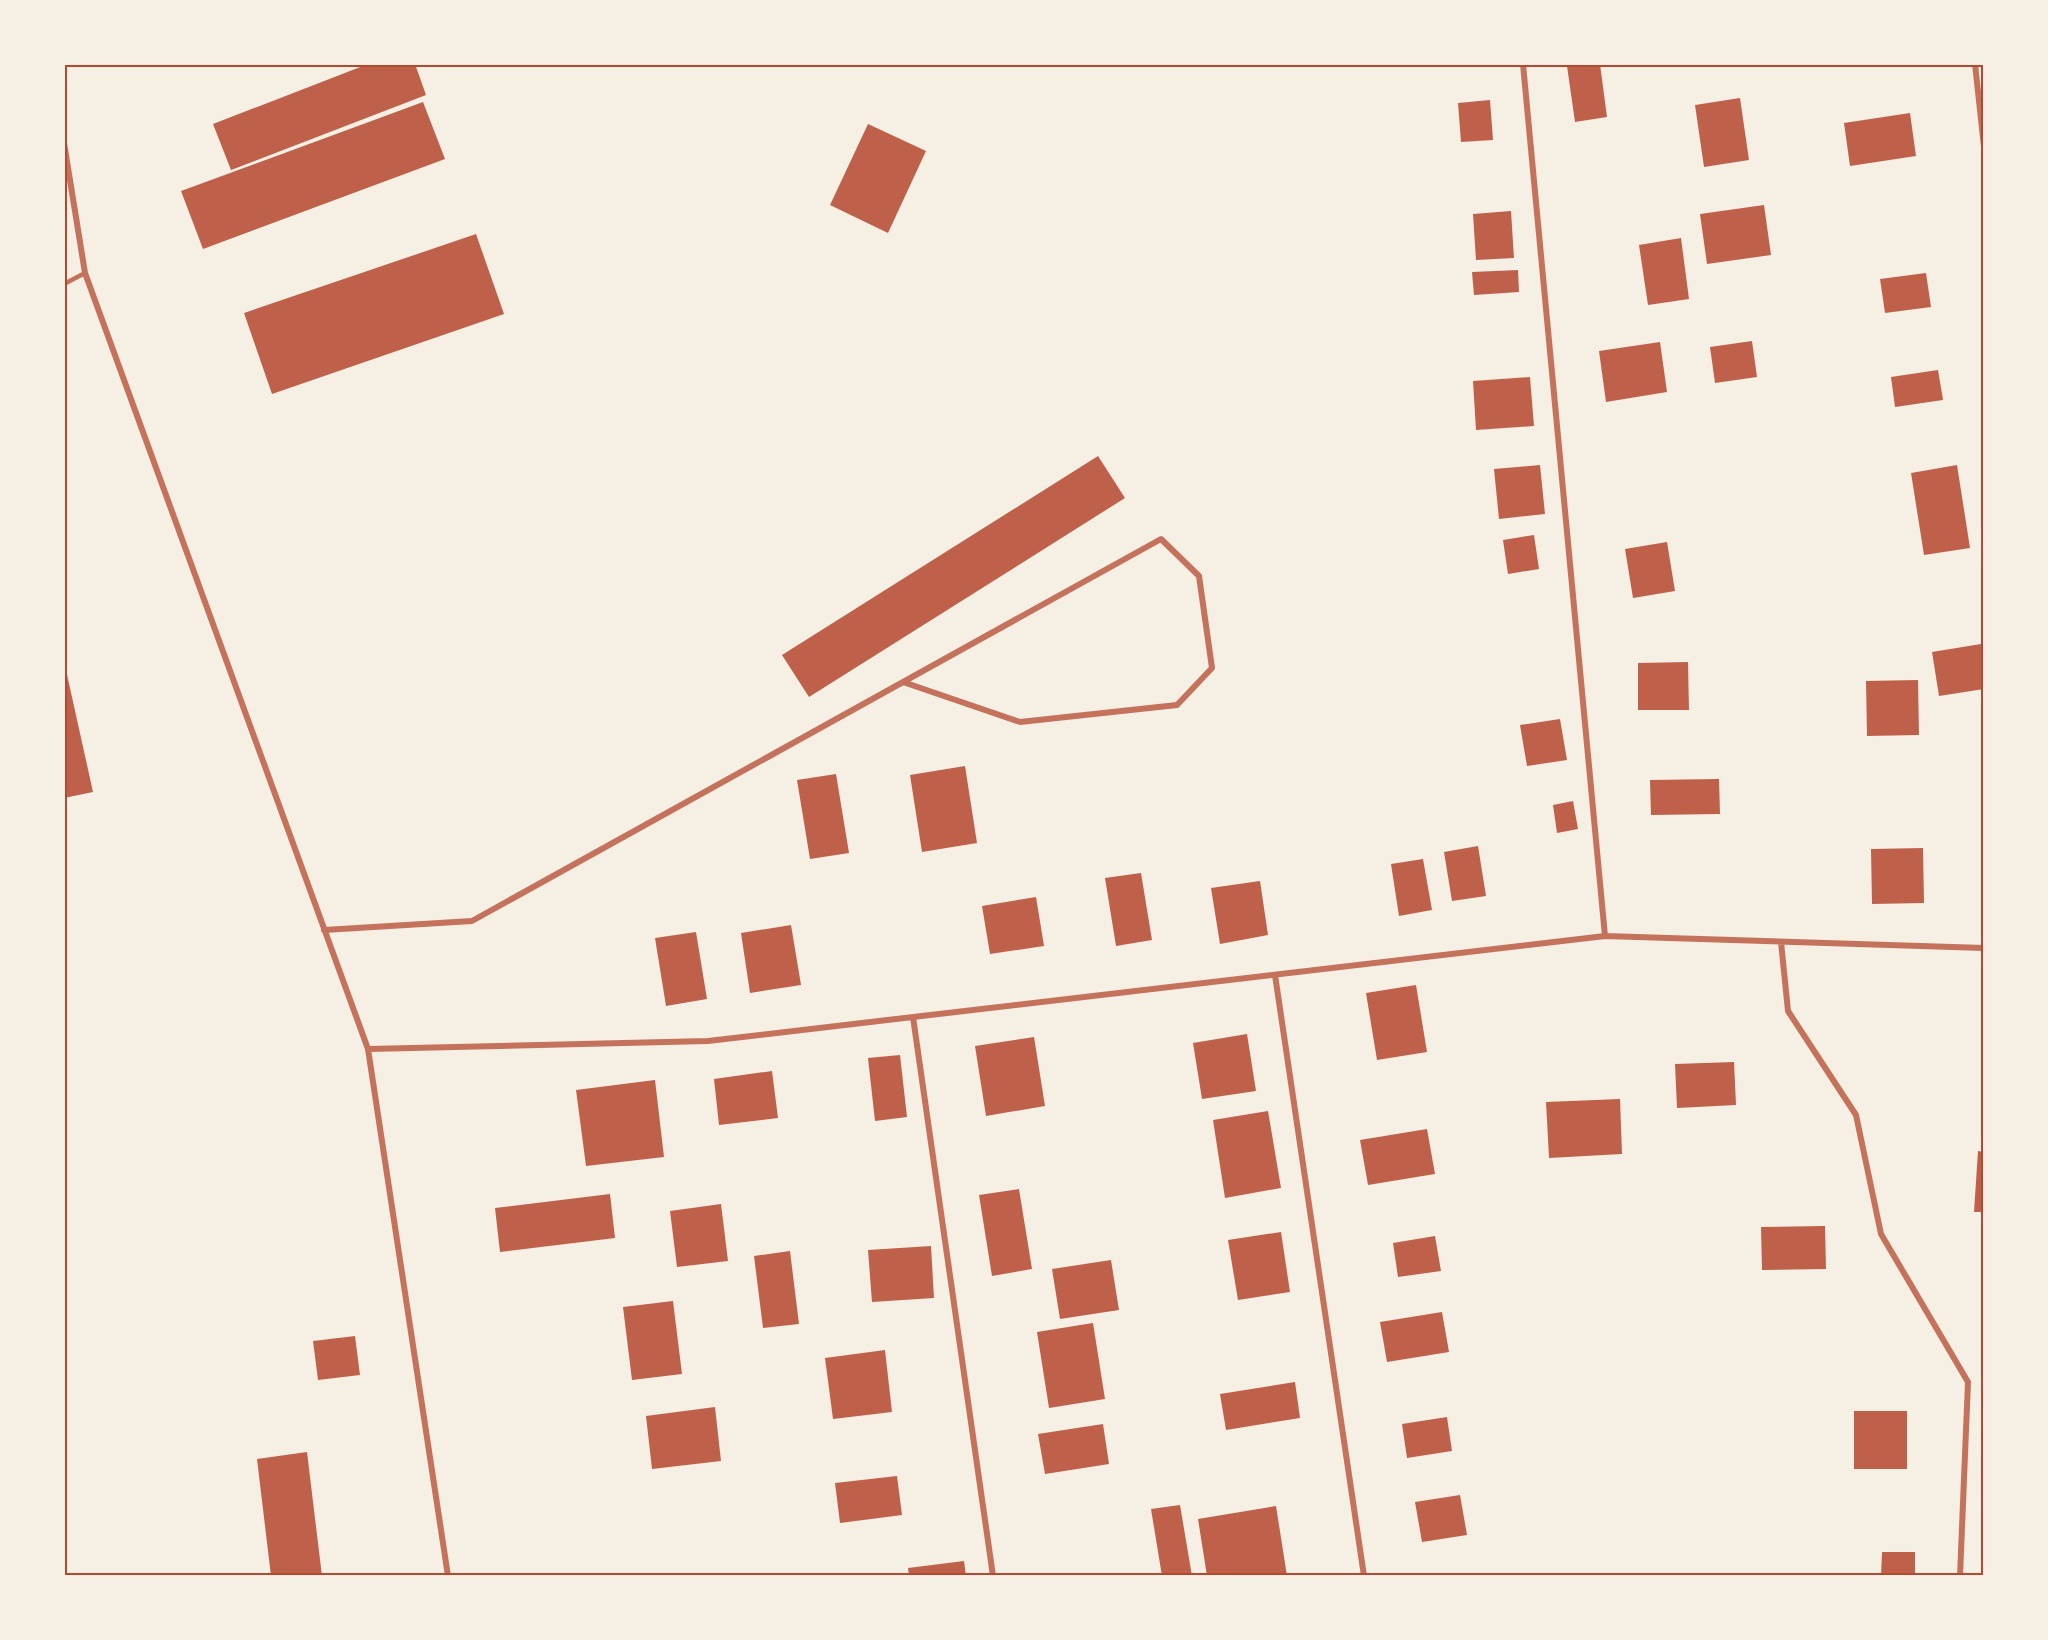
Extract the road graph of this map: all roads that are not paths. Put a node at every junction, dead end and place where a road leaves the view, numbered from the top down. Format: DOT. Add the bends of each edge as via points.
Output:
graph roads {
  1 [pos="1523,64"];
  2 [pos="1974,64"];
  3 [pos="64,143"];
  4 [pos="1983,147"];
  5 [pos="85,273"];
  6 [pos="64,284"];
  7 [pos="903,682"];
  8 [pos="324,930"];
  9 [pos="1605,936"];
  10 [pos="1781,942"];
  11 [pos="1983,948"];
  12 [pos="1275,975"];
  13 [pos="913,1017"];
  14 [pos="368,1049"];
  15 [pos="448,1575"];
  16 [pos="993,1575"];
  17 [pos="1364,1575"];
  18 [pos="1960,1575"];
  1 -- 9 [label="street"];
  2 -- 4 [label="street"];
  3 -- 5 [label="street"];
  5 -- 6 [label="lane"];
  5 -- 8 [label="street"];
  7 -- 7 [label="street" via="1161,539 1199,576 1212,668 1177,705 1020,722"];
  7 -- 8 [label="street" via="472,921"];
  8 -- 14 [label="street"];
  9 -- 10 [label="street"];
  9 -- 12 [label="street"];
  10 -- 11 [label="street"];
  10 -- 18 [label="street" via="1788,1011 1856,1115 1881,1234 1968,1382"];
  12 -- 13 [label="street"];
  12 -- 17 [label="street"];
  13 -- 14 [label="street" via="708,1041"];
  13 -- 16 [label="street"];
  14 -- 15 [label="street"];
}
